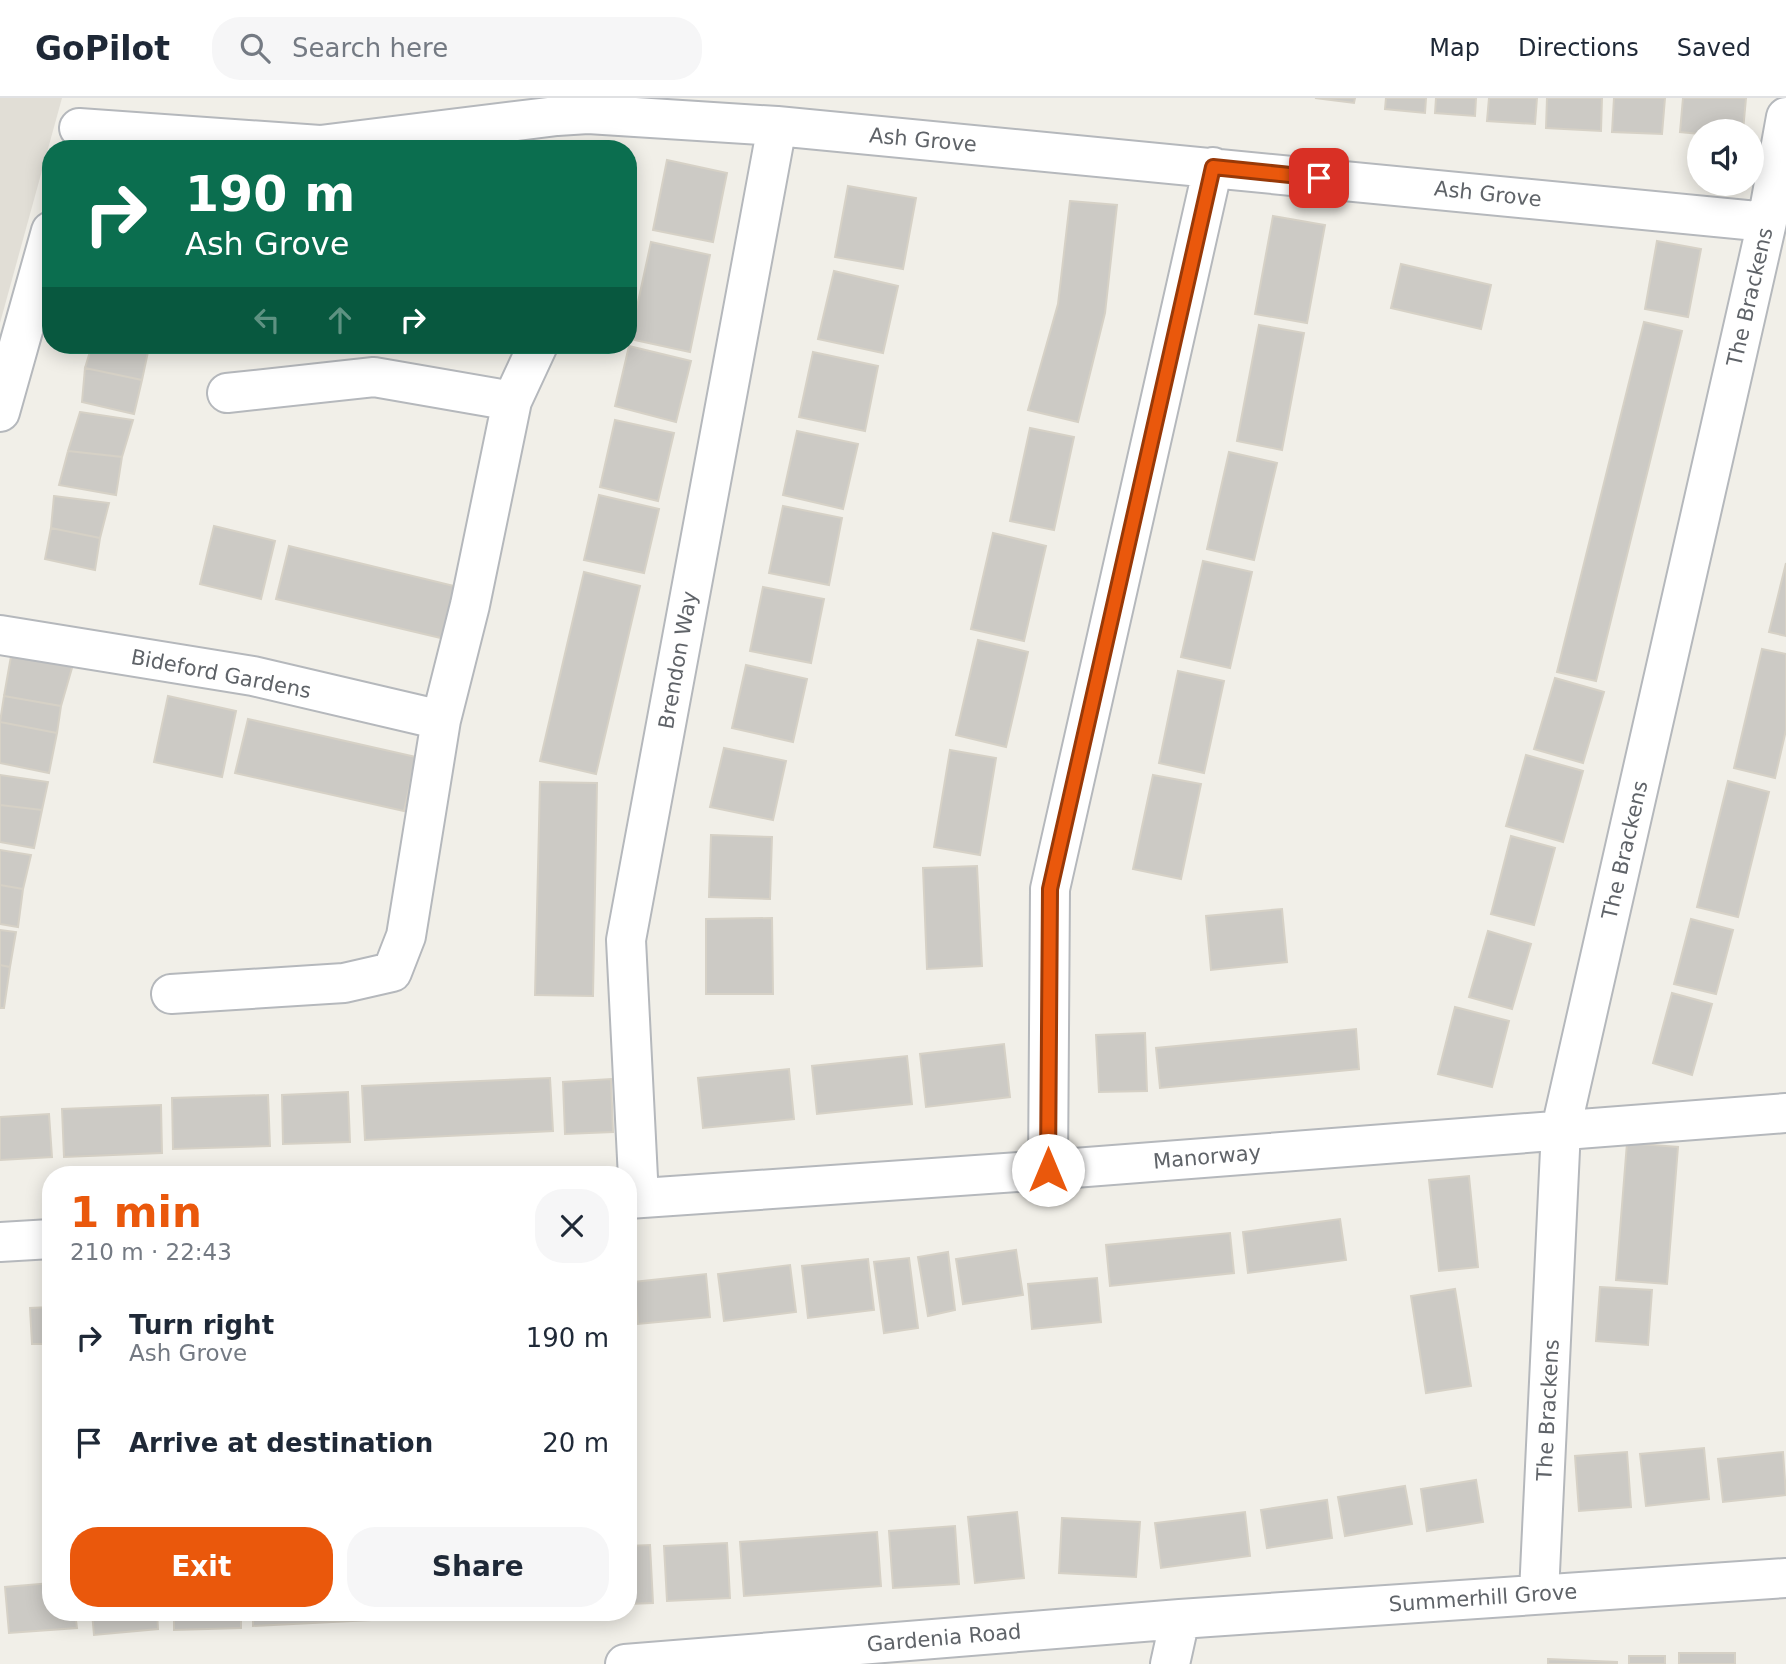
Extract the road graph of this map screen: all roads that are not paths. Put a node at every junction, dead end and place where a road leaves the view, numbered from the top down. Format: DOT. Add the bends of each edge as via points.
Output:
graph roads {
  1 [pos="1786,117"];
  2 [pos="80,125"];
  3 [pos="776,126"];
  4 [pos="558,132"];
  5 [pos="260,140"];
  6 [pos="412,140"];
  7 [pos="1213,167"];
  8 [pos="1767,222"];
  9 [pos="42,263"];
  10 [pos="533,354"];
  11 [pos="227,393"];
  12 [pos="512,401"];
  13 [pos="0,412"];
  14 [pos="0,635"];
  15 [pos="441,720"];
  16 [pos="171,994"];
  17 [pos="1786,1113"];
  18 [pos="1561,1129"];
  19 [pos="633,1166"];
  20 [pos="1048,1170"];
  21 [pos="637,1199"];
  22 [pos="42,1240"];
  23 [pos="0,1242"];
  24 [pos="1786,1578"];
  25 [pos="1539,1593"];
  26 [pos="1180,1619"];
  27 [pos="625,1664"];
  28 [pos="1170,1664"];
  1 -- 8 [label="street, The Brackens"];
  2 -- 5 [label="street, Ash Grove"];
  3 -- 4 [label="street, Ash Grove" via="588,114"];
  3 -- 7 [label="street, Ash Grove"];
  3 -- 19 [label="street, Brendon Way" via="626,940"];
  4 -- 6 [label="street, Ash Grove"];
  7 -- 8 [label="street, Ash Grove"];
  7 -- 20 [label="street" via="1050,889"];
  8 -- 18 [label="street, The Brackens"];
  9 -- 13 [label="street"];
  10 -- 12 [label="street"];
  11 -- 12 [label="street" via="374,377"];
  12 -- 15 [label="street"];
  14 -- 15 [label="street, Bideford Gardens" via="253,676"];
  15 -- 16 [label="street" via="406,936 392,972 344,983"];
  17 -- 18 [label="street, Manorway"];
  18 -- 20 [label="street, Manorway"];
  18 -- 25 [label="street, The Brackens"];
  20 -- 21 [label="street, Manorway"];
  22 -- 23 [label="street"];
  24 -- 25 [label="street, Summerhill Grove"];
  25 -- 26 [label="street, Summerhill Grove"];
  26 -- 27 [label="street, Gardenia Road"];
  26 -- 28 [label="street"];
}
